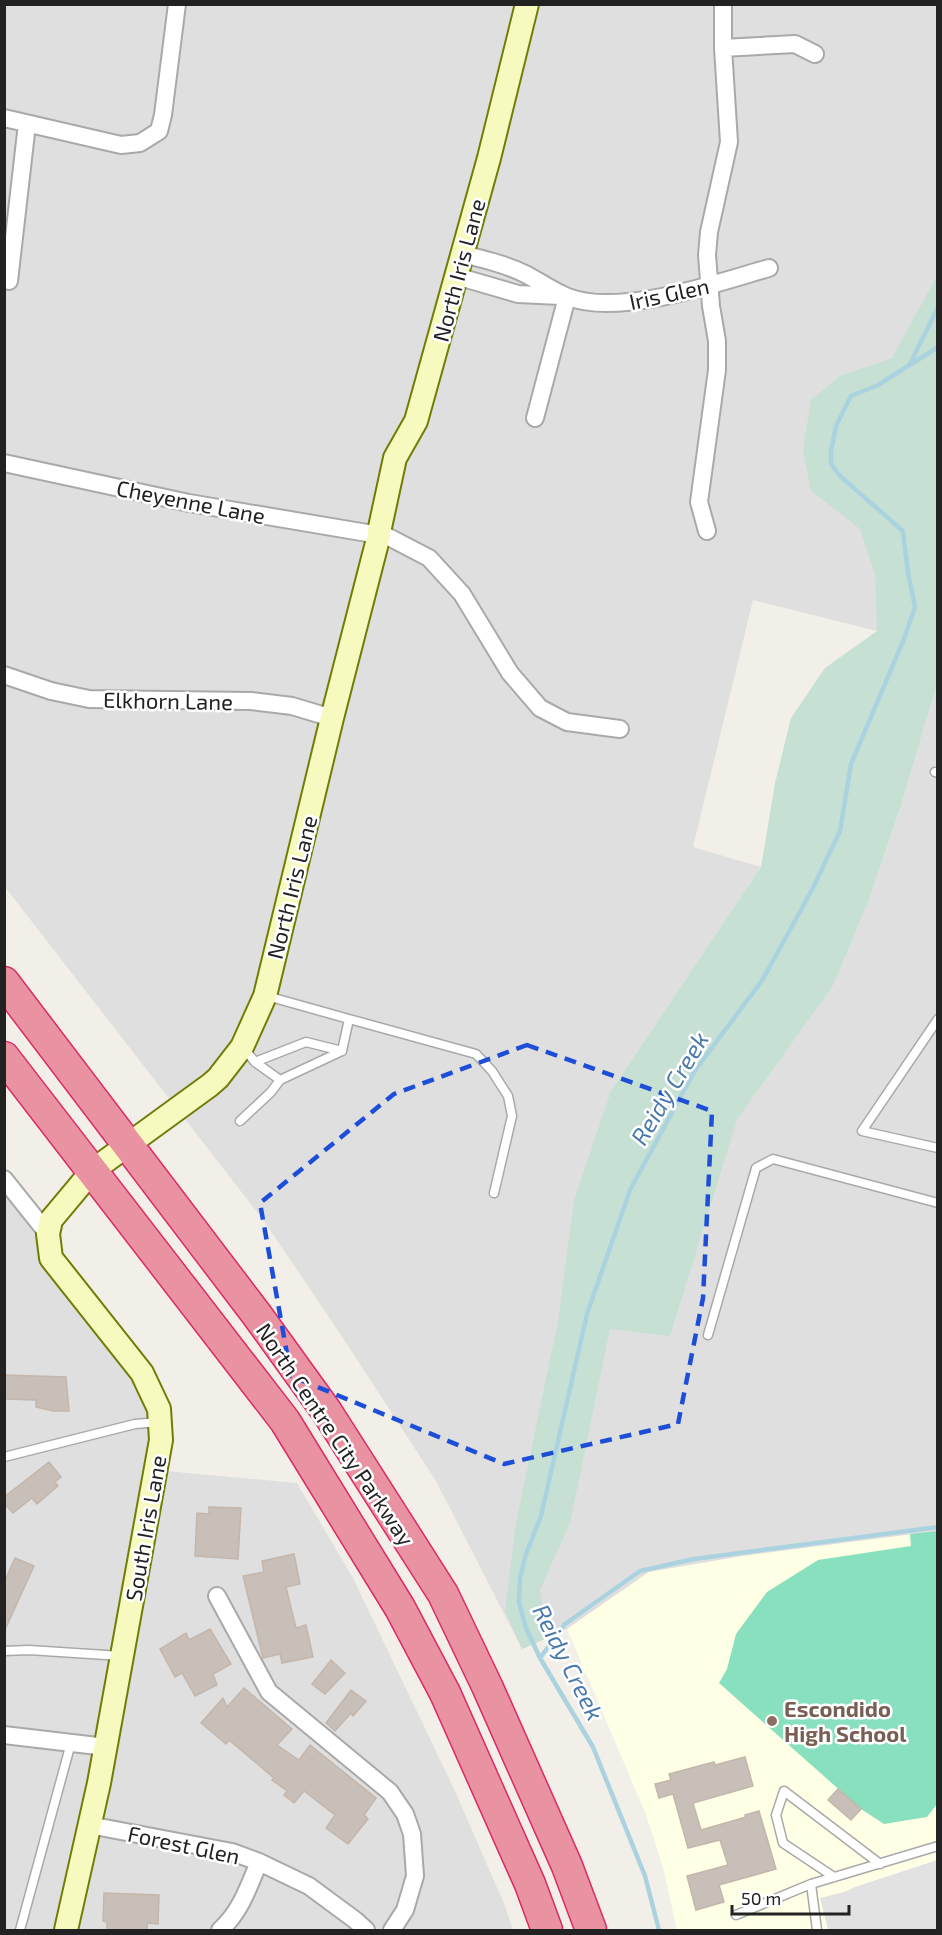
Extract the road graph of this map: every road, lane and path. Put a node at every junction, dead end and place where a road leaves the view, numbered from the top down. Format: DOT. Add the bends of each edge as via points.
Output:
graph roads {
  1 [pos="177,4"];
  2 [pos="527,4"];
  3 [pos="723,4"];
  4 [pos="723,48"];
  5 [pos="814,54"];
  6 [pos="4,118"];
  7 [pos="27,124"];
  8 [pos="459,265"];
  9 [pos="769,268"];
  10 [pos="9,281"];
  11 [pos="709,285"];
  12 [pos="567,297"];
  13 [pos="535,418"];
  14 [pos="4,463"];
  15 [pos="707,531"];
  16 [pos="379,533"];
  17 [pos="4,675"];
  18 [pos="332,718"];
  19 [pos="620,729"];
  20 [pos="4,982"];
  21 [pos="265,996"];
  22 [pos="349,1019"];
  23 [pos="938,1019"];
  24 [pos="342,1051"];
  25 [pos="249,1054"];
  26 [pos="4,1057"];
  27 [pos="280,1080"];
  28 [pos="240,1120"];
  29 [pos="128,1143"];
  30 [pos="938,1148"];
  31 [pos="92,1171"];
  32 [pos="4,1179"];
  33 [pos="494,1193"];
  34 [pos="938,1203"];
  35 [pos="48,1234"];
  36 [pos="708,1335"];
  37 [pos="159,1422"];
  38 [pos="4,1457"];
  39 [pos="217,1596"];
  40 [pos="4,1651"];
  41 [pos="121,1656"];
  42 [pos="4,1735"];
  43 [pos="71,1742"];
  44 [pos="106,1747"];
  45 [pos="89,1825"];
  46 [pos="938,1846"];
  47 [pos="259,1862"];
  48 [pos="879,1864"];
  49 [pos="834,1877"];
  50 [pos="811,1884"];
  51 [pos="736,1915"];
  52 [pos="20,1930"];
  53 [pos="66,1930"];
  54 [pos="220,1930"];
  55 [pos="366,1930"];
  56 [pos="392,1930"];
  57 [pos="547,1930"];
  58 [pos="591,1930"];
  59 [pos="817,1930"];
  1 -- 7 [label="street" via="159,131 140,143 122,146"];
  2 -- 8 [label="street, North Iris Lane"];
  3 -- 4 [label="street"];
  4 -- 5 [label="street" via="795,44"];
  4 -- 11 [label="street" via="729,142 709,232"];
  6 -- 7 [label="street"];
  7 -- 10 [label="street"];
  8 -- 12 [label="street, Iris Glen" via="518,294"];
  8 -- 12 [label="street, Iris Glen" via="516,270"];
  8 -- 16 [label="street, North Iris Lane" via="416,421 395,459"];
  9 -- 11 [label="street, Iris Glen"];
  11 -- 12 [label="street, Iris Glen" via="616,304"];
  11 -- 15 [label="street" via="717,370 699,502"];
  12 -- 13 [label="street"];
  14 -- 16 [label="street, Cheyenne Lane" via="189,503"];
  16 -- 18 [label="street, North Iris Lane"];
  16 -- 19 [label="street, Cheyenne Lane" via="429,558 449,579 510,673 540,708 567,722"];
  17 -- 18 [label="street, Elkhorn Lane" via="89,699 251,701 292,706"];
  18 -- 21 [label="street, North Iris Lane"];
  20 -- 29 [label="highway, North Centre City Parkway"];
  21 -- 22 [label="lane"];
  21 -- 25 [label="street, North Iris Lane"];
  22 -- 24 [label="lane"];
  22 -- 33 [label="lane" via="476,1054 492,1071 508,1096 512,1116"];
  23 -- 30 [label="lane" via="862,1131"];
  24 -- 25 [label="lane" via="306,1042"];
  24 -- 27 [label="lane"];
  25 -- 27 [label="lane"];
  25 -- 29 [label="street, North Iris Lane"];
  26 -- 31 [label="highway, North Centre City Parkway"];
  27 -- 28 [label="lane"];
  29 -- 31 [label="street, North Iris Lane"];
  29 -- 58 [label="highway, North Centre City Parkway" via="327,1412 443,1594 567,1866"];
  31 -- 35 [label="street" via="51,1220"];
  31 -- 57 [label="highway, North Centre City Parkway" via="285,1421 400,1608 445,1693"];
  32 -- 35 [label="street"];
  34 -- 36 [label="lane" via="773,1159 756,1168"];
  35 -- 37 [label="street, South Iris Lane" via="51,1258 142,1373 159,1409"];
  37 -- 38 [label="lane"];
  37 -- 41 [label="street, South Iris Lane" via="161,1440"];
  39 -- 56 [label="street" via="269,1692 390,1792 405,1814 412,1834 415,1876 405,1910"];
  40 -- 41 [label="lane"];
  41 -- 44 [label="street, South Iris Lane"];
  42 -- 43 [label="street"];
  43 -- 44 [label="street"];
  43 -- 52 [label="lane"];
  44 -- 45 [label="street, South Iris Lane"];
  45 -- 47 [label="street, Forest Glen" via="232,1852"];
  45 -- 53 [label="street, South Iris Lane"];
  46 -- 48 [label="lane"];
  47 -- 54 [label="street" via="241,1904"];
  47 -- 55 [label="street, Forest Glen" via="309,1886"];
  48 -- 49 [label="lane"];
  48 -- 49 [label="lane" via="784,1791 776,1815 783,1843"];
  49 -- 50 [label="lane"];
  50 -- 51 [label="lane"];
  50 -- 59 [label="lane"];
}
